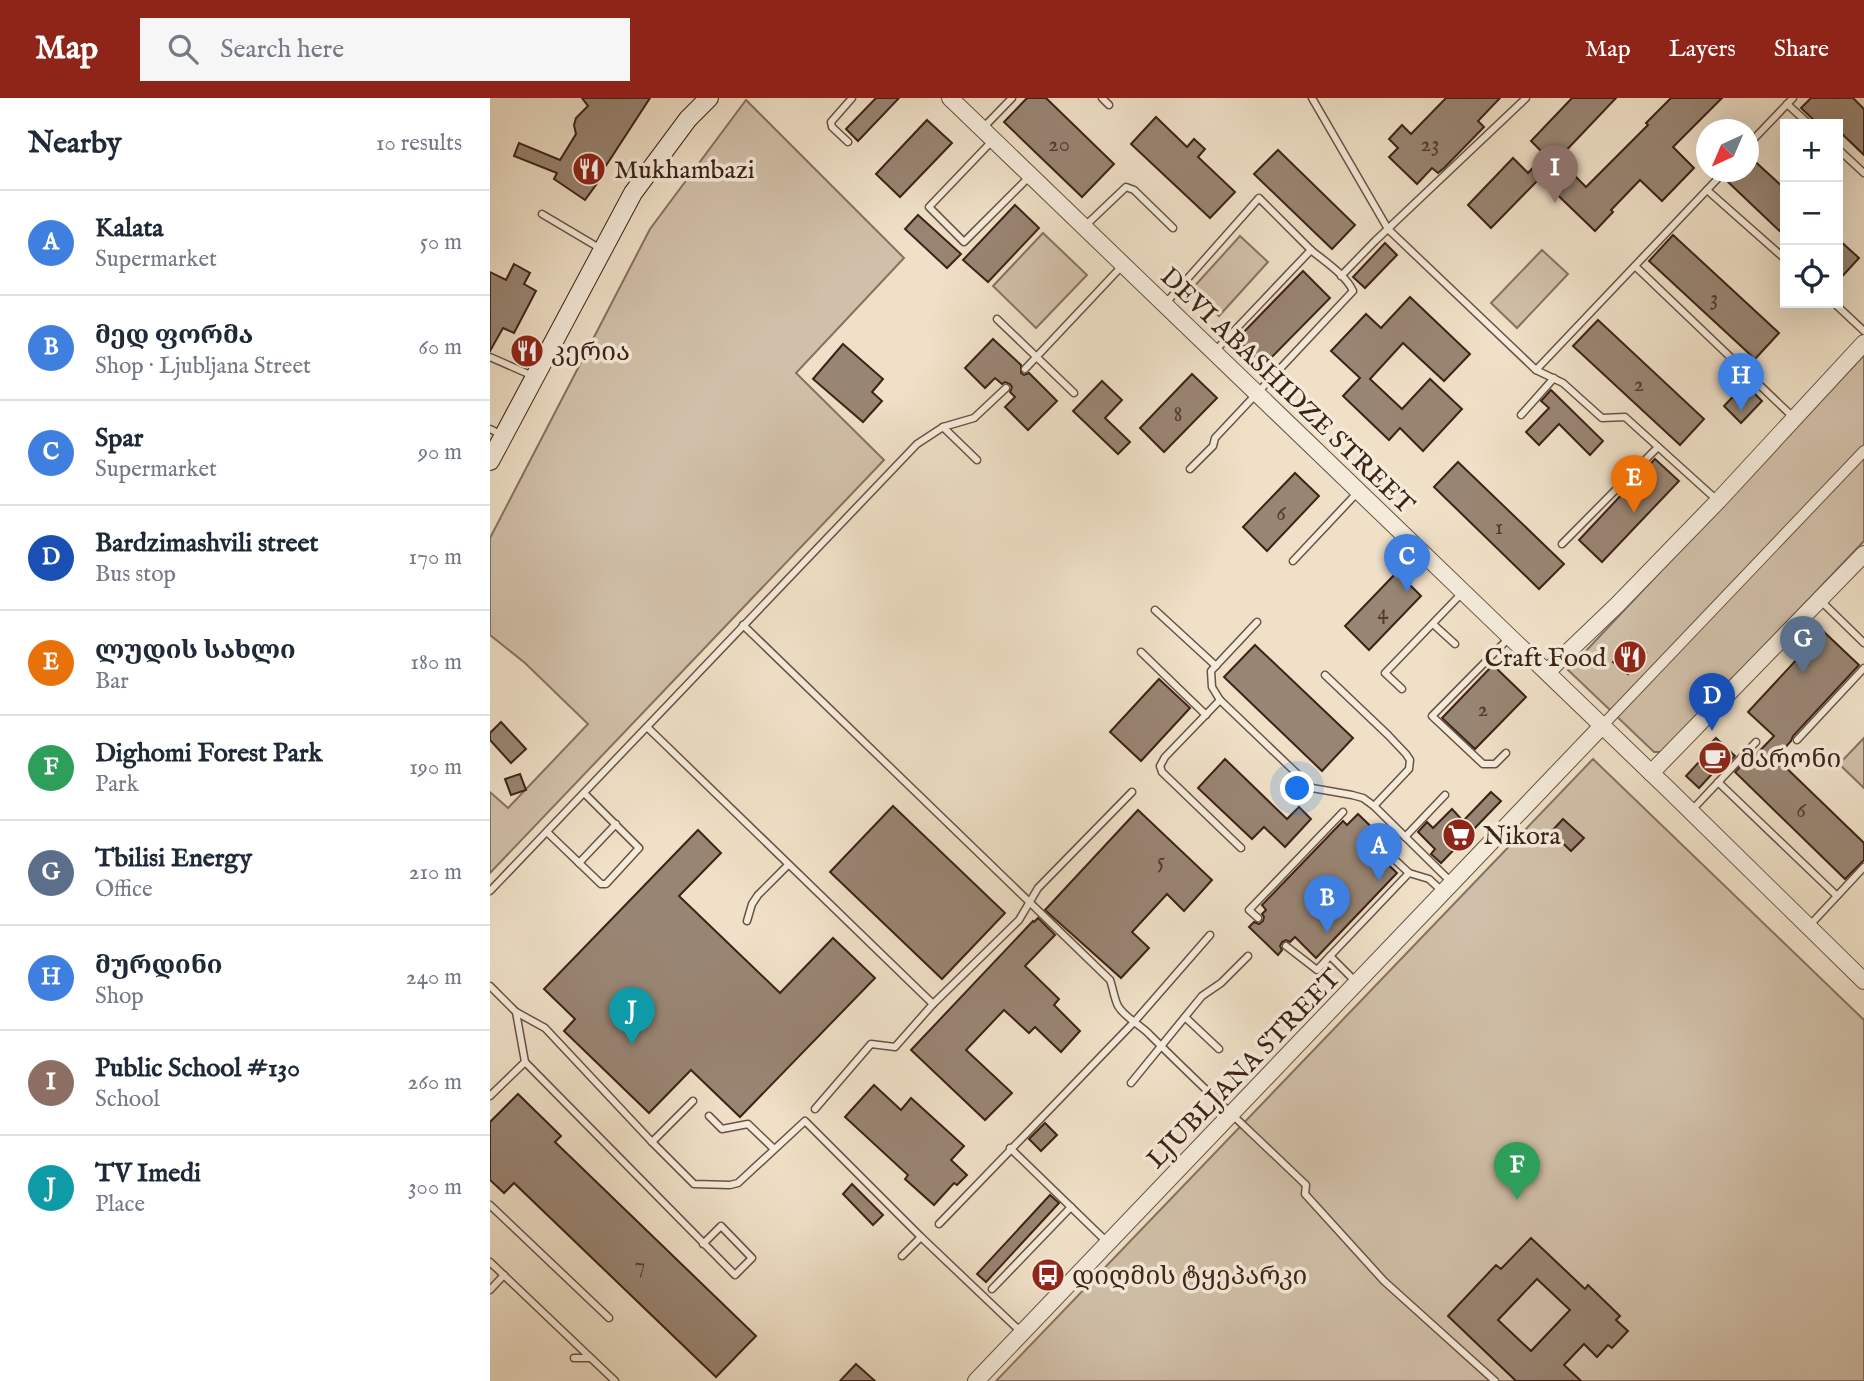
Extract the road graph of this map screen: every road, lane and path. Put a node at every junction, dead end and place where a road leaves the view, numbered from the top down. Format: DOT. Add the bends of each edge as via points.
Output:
graph roads {
  1 [pos="709,98"];
  2 [pos="852,98"];
  3 [pos="950,98"];
  4 [pos="1012,98"];
  5 [pos="1102,98"];
  6 [pos="1312,98"];
  7 [pos="1525,98"];
  8 [pos="1793,98"];
  9 [pos="1787,104"];
  10 [pos="1109,105"];
  11 [pos="1804,119"];
  12 [pos="1759,133"];
  13 [pos="988,135"];
  14 [pos="848,142"];
  15 [pos="1843,154"];
  16 [pos="1864,173"];
  17 [pos="1030,175"];
  18 [pos="1715,182"];
  19 [pos="1707,190"];
  20 [pos="542,214"];
  21 [pos="1083,227"];
  22 [pos="1173,228"];
  23 [pos="1388,229"];
  24 [pos="603,250"];
  25 [pos="1311,250"];
  26 [pos="1780,255"];
  27 [pos="1123,265"];
  28 [pos="1635,266"];
  29 [pos="1341,276"];
  30 [pos="1164,305"];
  31 [pos="1839,308"];
  32 [pos="997,320"];
  33 [pos="1864,331"];
  34 [pos="1864,343"];
  35 [pos="1213,353"];
  36 [pos="490,356"];
  37 [pos="1036,357"];
  38 [pos="1025,369"];
  39 [pos="1536,370"];
  40 [pos="535,377"];
  41 [pos="1554,378"];
  42 [pos="1006,388"];
  43 [pos="1074,393"];
  44 [pos="1257,394"];
  45 [pos="1521,415"];
  46 [pos="1794,417"];
  47 [pos="943,427"];
  48 [pos="497,432"];
  49 [pos="1658,447"];
  50 [pos="1864,452"];
  51 [pos="977,460"];
  52 [pos="490,461"];
  53 [pos="1190,470"];
  54 [pos="1358,492"];
  55 [pos="1717,500"];
  56 [pos="1562,544"];
  57 [pos="1864,554"];
  58 [pos="1293,561"];
  59 [pos="1463,592"];
  60 [pos="1820,600"];
  61 [pos="1155,610"];
  62 [pos="1257,622"];
  63 [pos="1433,624"];
  64 [pos="743,625"];
  65 [pos="1510,637"];
  66 [pos="1864,643"];
  67 [pos="1455,644"];
  68 [pos="1141,652"];
  69 [pos="1216,666"];
  70 [pos="1864,668"];
  71 [pos="1546,672"];
  72 [pos="1325,674"];
  73 [pos="1402,689"];
  74 [pos="1220,700"];
  75 [pos="1206,715"];
  76 [pos="1602,726"];
  77 [pos="647,727"];
  78 [pos="1797,740"];
  79 [pos="1756,742"];
  80 [pos="1506,753"];
  81 [pos="1651,773"];
  82 [pos="1718,782"];
  83 [pos="1132,792"];
  84 [pos="584,793"];
  85 [pos="1445,795"];
  86 [pos="1374,806"];
  87 [pos="1343,812"];
  88 [pos="1691,812"];
  89 [pos="616,824"];
  90 [pos="547,832"];
  91 [pos="1405,837"];
  92 [pos="1241,848"];
  93 [pos="1392,856"];
  94 [pos="579,863"];
  95 [pos="788,865"];
  96 [pos="1864,867"];
  97 [pos="1409,873"];
  98 [pos="1448,888"];
  99 [pos="490,891"];
  100 [pos="1837,896"];
  101 [pos="1030,902"];
  102 [pos="1258,918"];
  103 [pos="747,921"];
  104 [pos="1809,927"];
  105 [pos="1210,935"];
  106 [pos="1286,946"];
  107 [pos="1248,956"];
  108 [pos="1330,957"];
  109 [pos="1864,981"];
  110 [pos="1358,983"];
  111 [pos="490,986"];
  112 [pos="933,1004"];
  113 [pos="516,1012"];
  114 [pos="1185,1017"];
  115 [pos="1135,1021"];
  116 [pos="1161,1046"];
  117 [pos="1219,1049"];
  118 [pos="525,1062"];
  119 [pos="1131,1083"];
  120 [pos="490,1096"];
  121 [pos="693,1101"];
  122 [pos="815,1109"];
  123 [pos="1232,1114"];
  124 [pos="709,1116"];
  125 [pos="652,1142"];
  126 [pos="1010,1148"];
  127 [pos="774,1149"];
  128 [pos="490,1205"];
  129 [pos="1071,1207"];
  130 [pos="939,1224"];
  131 [pos="921,1237"];
  132 [pos="703,1244"];
  133 [pos="1109,1244"];
  134 [pos="902,1256"];
  135 [pos="490,1262"];
  136 [pos="504,1275"];
  137 [pos="992,1289"];
  138 [pos="490,1290"];
  139 [pos="609,1318"];
  140 [pos="1022,1333"];
  141 [pos="574,1358"];
  142 [pos="590,1358"];
  143 [pos="615,1381"];
  144 [pos="976,1381"];
  145 [pos="1495,1381"];
  1 -- 24 [label="main road" via="633,193"];
  2 -- 14 [label="lane" via="831,122"];
  3 -- 13 [label="street, DEVI ABASHIDZE STREET"];
  4 -- 13 [label="lane"];
  5 -- 10 [label="lane"];
  6 -- 23 [label="lane"];
  7 -- 23 [label="lane"];
  8 -- 9 [label="lane"];
  9 -- 11 [label="lane"];
  9 -- 12 [label="lane"];
  13 -- 17 [label="street, DEVI ABASHIDZE STREET"];
  13 -- 17 [label="lane" via="929,207 964,242"];
  15 -- 16 [label="lane"];
  17 -- 21 [label="street, DEVI ABASHIDZE STREET"];
  18 -- 19 [label="lane"];
  19 -- 26 [label="lane"];
  19 -- 28 [label="lane"];
  20 -- 24 [label="lane"];
  21 -- 22 [label="lane" via="1126,187"];
  21 -- 27 [label="street, DEVI ABASHIDZE STREET"];
  23 -- 29 [label="lane"];
  23 -- 39 [label="lane"];
  24 -- 40 [label="main road"];
  25 -- 29 [label="lane"];
  25 -- 30 [label="lane" via="1259,198"];
  25 -- 35 [label="lane"];
  27 -- 30 [label="street, DEVI ABASHIDZE STREET"];
  27 -- 37 [label="lane"];
  28 -- 39 [label="lane"];
  28 -- 46 [label="lane"];
  29 -- 44 [label="lane" via="1353,291"];
  30 -- 35 [label="street, DEVI ABASHIDZE STREET"];
  31 -- 33 [label="lane"];
  32 -- 37 [label="lane"];
  34 -- 46 [label="street"];
  35 -- 44 [label="street, DEVI ABASHIDZE STREET"];
  36 -- 40 [label="lane"];
  37 -- 38 [label="lane"];
  37 -- 43 [label="lane"];
  39 -- 41 [label="lane"];
  40 -- 48 [label="main road"];
  41 -- 45 [label="lane"];
  41 -- 49 [label="lane" via="1602,418 1625,417"];
  42 -- 47 [label="lane" via="974,418"];
  44 -- 53 [label="lane"];
  44 -- 54 [label="street, DEVI ABASHIDZE STREET"];
  46 -- 55 [label="street"];
  47 -- 51 [label="lane"];
  47 -- 64 [label="lane" via="917,444"];
  48 -- 52 [label="main road"];
  49 -- 55 [label="lane"];
  49 -- 56 [label="lane"];
  50 -- 76 [label="street"];
  54 -- 58 [label="lane"];
  54 -- 59 [label="street, DEVI ABASHIDZE STREET"];
  55 -- 71 [label="street"];
  57 -- 60 [label="street"];
  59 -- 63 [label="lane"];
  59 -- 65 [label="street, DEVI ABASHIDZE STREET"];
  60 -- 66 [label="lane"];
  60 -- 81 [label="street"];
  61 -- 69 [label="lane"];
  62 -- 69 [label="lane"];
  63 -- 67 [label="lane"];
  63 -- 73 [label="lane" via="1385,673"];
  64 -- 77 [label="lane"];
  64 -- 101 [label="lane"];
  65 -- 71 [label="street, DEVI ABASHIDZE STREET"];
  65 -- 80 [label="lane" via="1432,716 1483,764 1495,764"];
  68 -- 75 [label="lane"];
  69 -- 74 [label="lane" via="1211,671 1212,687"];
  70 -- 78 [label="lane"];
  71 -- 76 [label="street, DEVI ABASHIDZE STREET"];
  72 -- 86 [label="lane" via="1410,760 1409,769"];
  74 -- 75 [label="lane"];
  74 -- 86 [label="lane" via="1312,788 1363,798"];
  75 -- 92 [label="lane" via="1160,766"];
  76 -- 81 [label="street, DEVI ABASHIDZE STREET"];
  76 -- 98 [label="street, LJUBLJANA STREET"];
  77 -- 84 [label="lane"];
  77 -- 95 [label="lane"];
  79 -- 82 [label="lane"];
  81 -- 88 [label="street, DEVI ABASHIDZE STREET"];
  82 -- 88 [label="lane"];
  82 -- 100 [label="lane"];
  83 -- 101 [label="lane" via="1038,888"];
  84 -- 89 [label="lane"];
  84 -- 90 [label="lane"];
  85 -- 91 [label="lane"];
  86 -- 91 [label="lane"];
  87 -- 102 [label="lane" via="1249,910"];
  88 -- 104 [label="street, DEVI ABASHIDZE STREET"];
  89 -- 94 [label="lane"];
  89 -- 94 [label="lane" via="639,848 605,885"];
  90 -- 94 [label="lane"];
  90 -- 99 [label="lane"];
  91 -- 98 [label="lane"];
  93 -- 97 [label="lane"];
  95 -- 103 [label="lane" via="758,895"];
  95 -- 112 [label="lane"];
  96 -- 100 [label="lane"];
  97 -- 98 [label="lane"];
  97 -- 108 [label="lane"];
  98 -- 110 [label="street, LJUBLJANA STREET"];
  100 -- 104 [label="lane"];
  101 -- 112 [label="lane" via="1019,920"];
  101 -- 115 [label="lane" via="1110,980 1118,1006"];
  104 -- 109 [label="street, DEVI ABASHIDZE STREET"];
  105 -- 115 [label="lane"];
  106 -- 108 [label="lane" via="1317,970"];
  107 -- 114 [label="lane"];
  108 -- 110 [label="lane"];
  110 -- 123 [label="street, LJUBLJANA STREET"];
  111 -- 113 [label="lane"];
  112 -- 122 [label="lane" via="895,1047 871,1044"];
  113 -- 118 [label="lane"];
  113 -- 125 [label="lane" via="545,1028"];
  114 -- 116 [label="lane"];
  114 -- 117 [label="lane"];
  115 -- 116 [label="lane"];
  115 -- 126 [label="lane"];
  116 -- 119 [label="lane"];
  116 -- 123 [label="lane"];
  118 -- 120 [label="lane"];
  118 -- 132 [label="lane"];
  121 -- 125 [label="lane"];
  123 -- 133 [label="street, LJUBLJANA STREET"];
  123 -- 145 [label="lane" via="1306,1185 1306,1195 1384,1281"];
  124 -- 127 [label="lane" via="722,1129 748,1124"];
  125 -- 127 [label="lane" via="694,1184 738,1183"];
  126 -- 129 [label="lane"];
  126 -- 130 [label="lane"];
  127 -- 131 [label="lane" via="805,1121"];
  128 -- 139 [label="lane"];
  129 -- 133 [label="lane"];
  129 -- 137 [label="lane"];
  131 -- 134 [label="lane"];
  131 -- 140 [label="lane"];
  132 -- 132 [label="lane" via="721,1226 752,1258 735,1275"];
  133 -- 140 [label="street, LJUBLJANA STREET"];
  135 -- 136 [label="lane"];
  136 -- 138 [label="lane"];
  136 -- 142 [label="lane"];
  140 -- 144 [label="street, LJUBLJANA STREET"];
  141 -- 142 [label="lane"];
  142 -- 143 [label="lane"];
}
